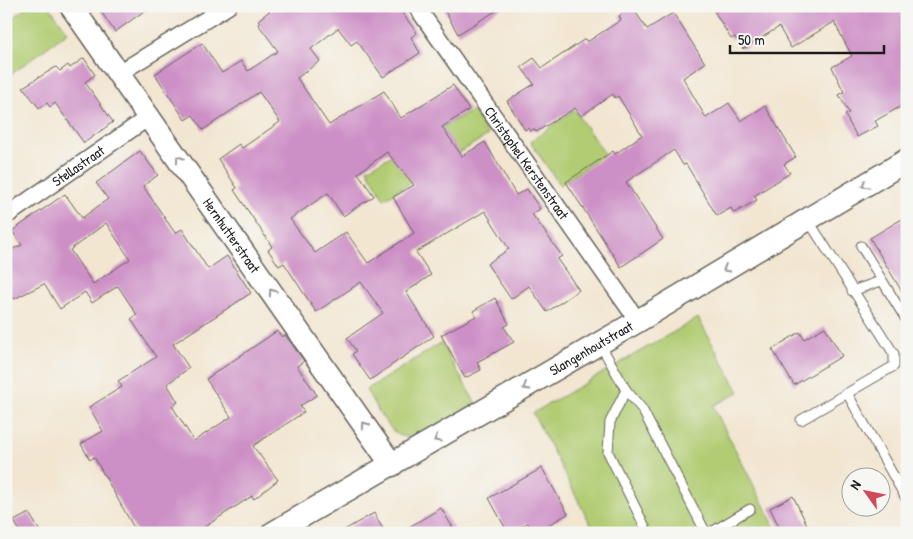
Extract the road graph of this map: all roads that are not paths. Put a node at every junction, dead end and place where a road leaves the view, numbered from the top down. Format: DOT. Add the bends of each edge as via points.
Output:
graph roads {
  1 [pos="71,6"];
  2 [pos="228,6"];
  3 [pos="416,6"];
  4 [pos="118,73"];
  5 [pos="150,116"];
  6 [pos="907,160"];
  7 [pos="6,216"];
  8 [pos="808,220"];
  9 [pos="861,246"];
  10 [pos="881,281"];
  11 [pos="852,290"];
  12 [pos="638,321"];
  13 [pos="907,321"];
  14 [pos="600,344"];
  15 [pos="626,390"];
  16 [pos="847,393"];
  17 [pos="801,420"];
  18 [pos="392,465"];
  19 [pos="907,500"];
  20 [pos="750,509"];
  21 [pos="273,533"];
  22 [pos="648,533"];
  23 [pos="706,533"];
  24 [pos="710,533"];
  1 -- 4 [label="main road, Hernhutterstraat"];
  2 -- 4 [label="street"];
  3 -- 12 [label="street, Christophel Kerstenstraat"];
  4 -- 5 [label="main road, Hernhutterstraat"];
  5 -- 7 [label="street, Stellastraat"];
  18 -- 5 [label="main road, Hernhutterstraat, one-way"];
  6 -- 8 [label="main road, Slangenhoutstraat, one-way"];
  8 -- 11 [label="lane"];
  8 -- 12 [label="main road, Slangenhoutstraat, one-way"];
  9 -- 10 [label="lane"];
  10 -- 11 [label="lane"];
  10 -- 13 [label="lane"];
  11 -- 16 [label="lane" via="894,354 894,366"];
  12 -- 14 [label="main road, Slangenhoutstraat"];
  14 -- 15 [label="lane"];
  14 -- 18 [label="main road, Slangenhoutstraat, one-way"];
  15 -- 22 [label="lane" via="610,422 608,452"];
  15 -- 23 [label="lane" via="642,409"];
  16 -- 17 [label="lane"];
  16 -- 19 [label="lane"];
  18 -- 21 [label="main road, Slangenhoutstraat"];
  20 -- 24 [label="lane"];
}
